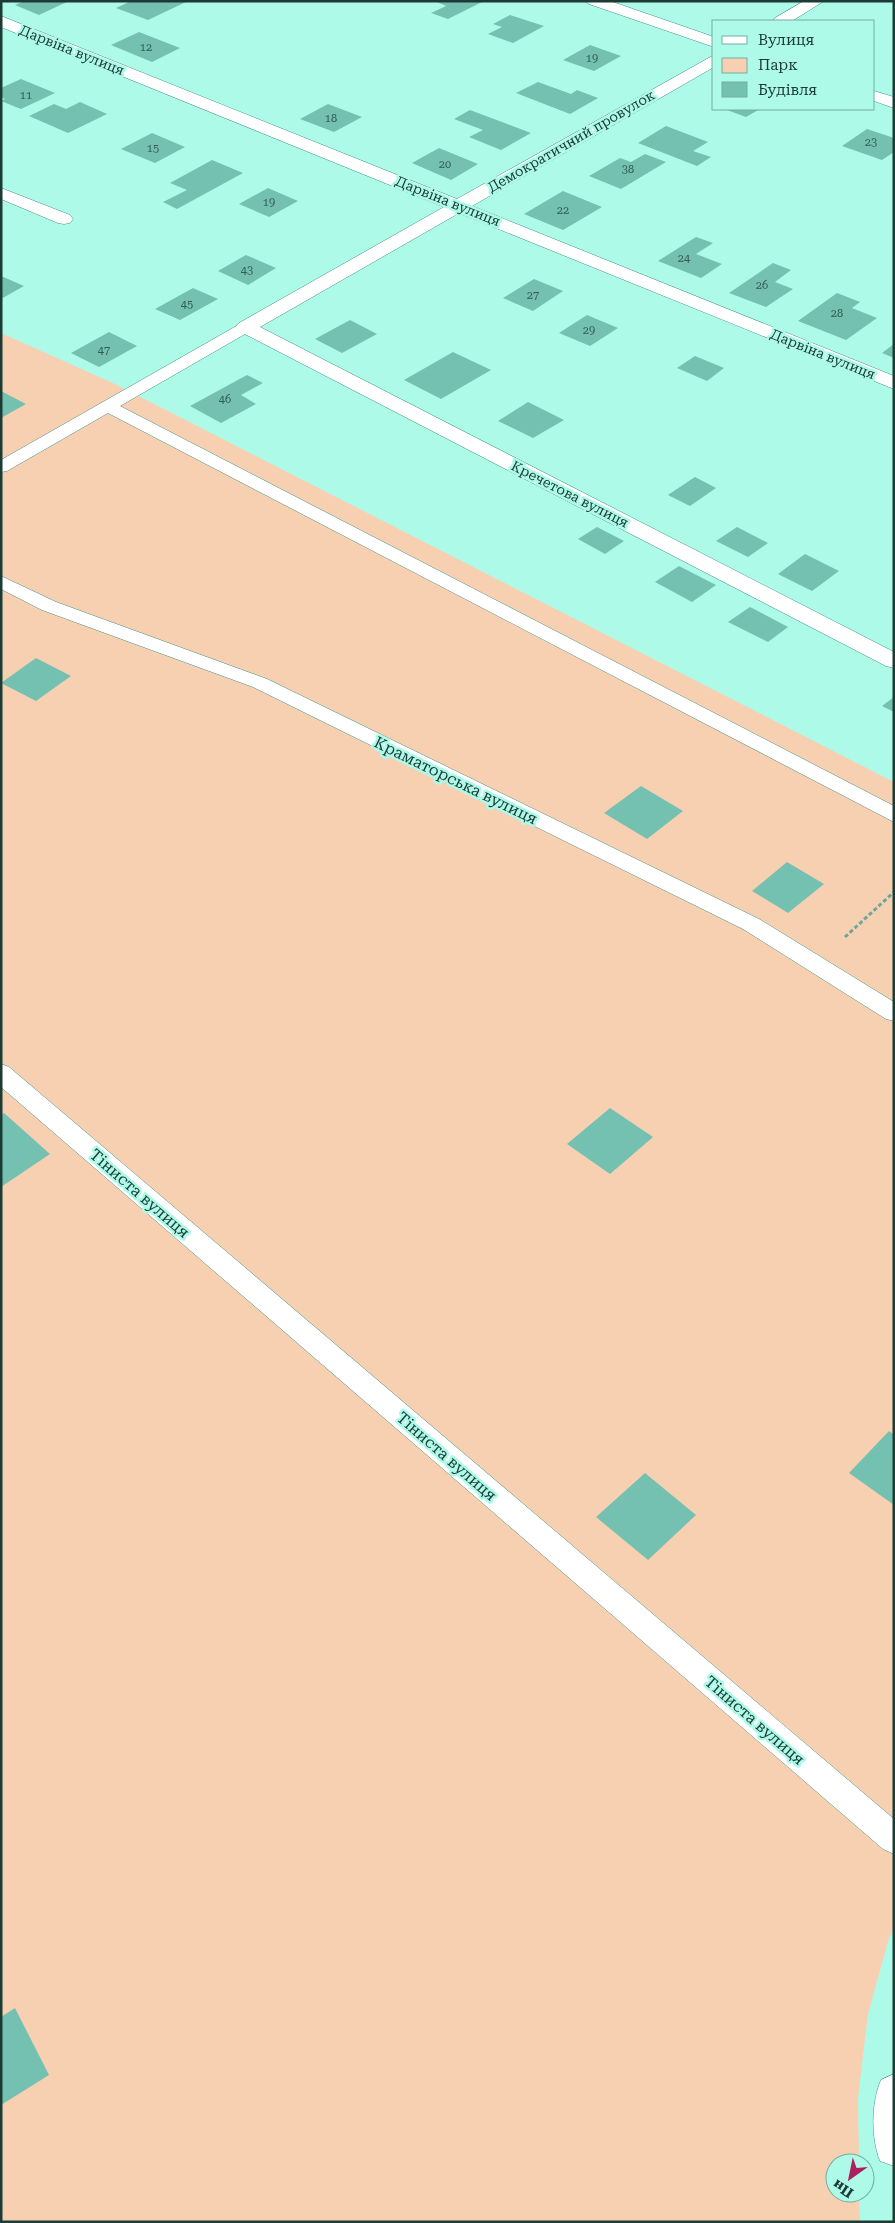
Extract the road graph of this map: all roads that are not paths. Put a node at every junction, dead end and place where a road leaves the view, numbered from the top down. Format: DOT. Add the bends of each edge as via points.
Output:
graph roads {
  1 [pos="594,1"];
  2 [pos="816,1"];
  3 [pos="783,20"];
  4 [pos="1,21"];
  5 [pos="712,41"];
  6 [pos="712,61"];
  7 [pos="875,96"];
  8 [pos="894,103"];
  9 [pos="1,193"];
  10 [pos="459,205"];
  11 [pos="64,219"];
  12 [pos="246,327"];
  13 [pos="894,383"];
  14 [pos="107,406"];
  15 [pos="1,467"];
  16 [pos="1,582"];
  17 [pos="894,661"];
  18 [pos="894,815"];
  19 [pos="894,1013"];
  20 [pos="1,1073"];
  21 [pos="894,1839"];
  22 [pos="894,2093"];
  23 [pos="894,2147"];
  1 -- 5 [label="street"];
  2 -- 3 [label="street"];
  4 -- 10 [label="street, Дарвіна вулиця"];
  6 -- 10 [label="street, Демократичний провулок"];
  7 -- 8 [label="street"];
  9 -- 11 [label="street"];
  10 -- 12 [label="street, Демократичний провулок"];
  10 -- 13 [label="street, Дарвіна вулиця"];
  12 -- 14 [label="lane"];
  12 -- 17 [label="street, Кречетова вулиця"];
  14 -- 15 [label="lane"];
  14 -- 18 [label="lane"];
  16 -- 19 [label="lane, Краматорська вулиця" via="49,606 260,683 751,924"];
  20 -- 21 [label="lane, Тіниста вулиця"];
  22 -- 23 [label="street"];
}
